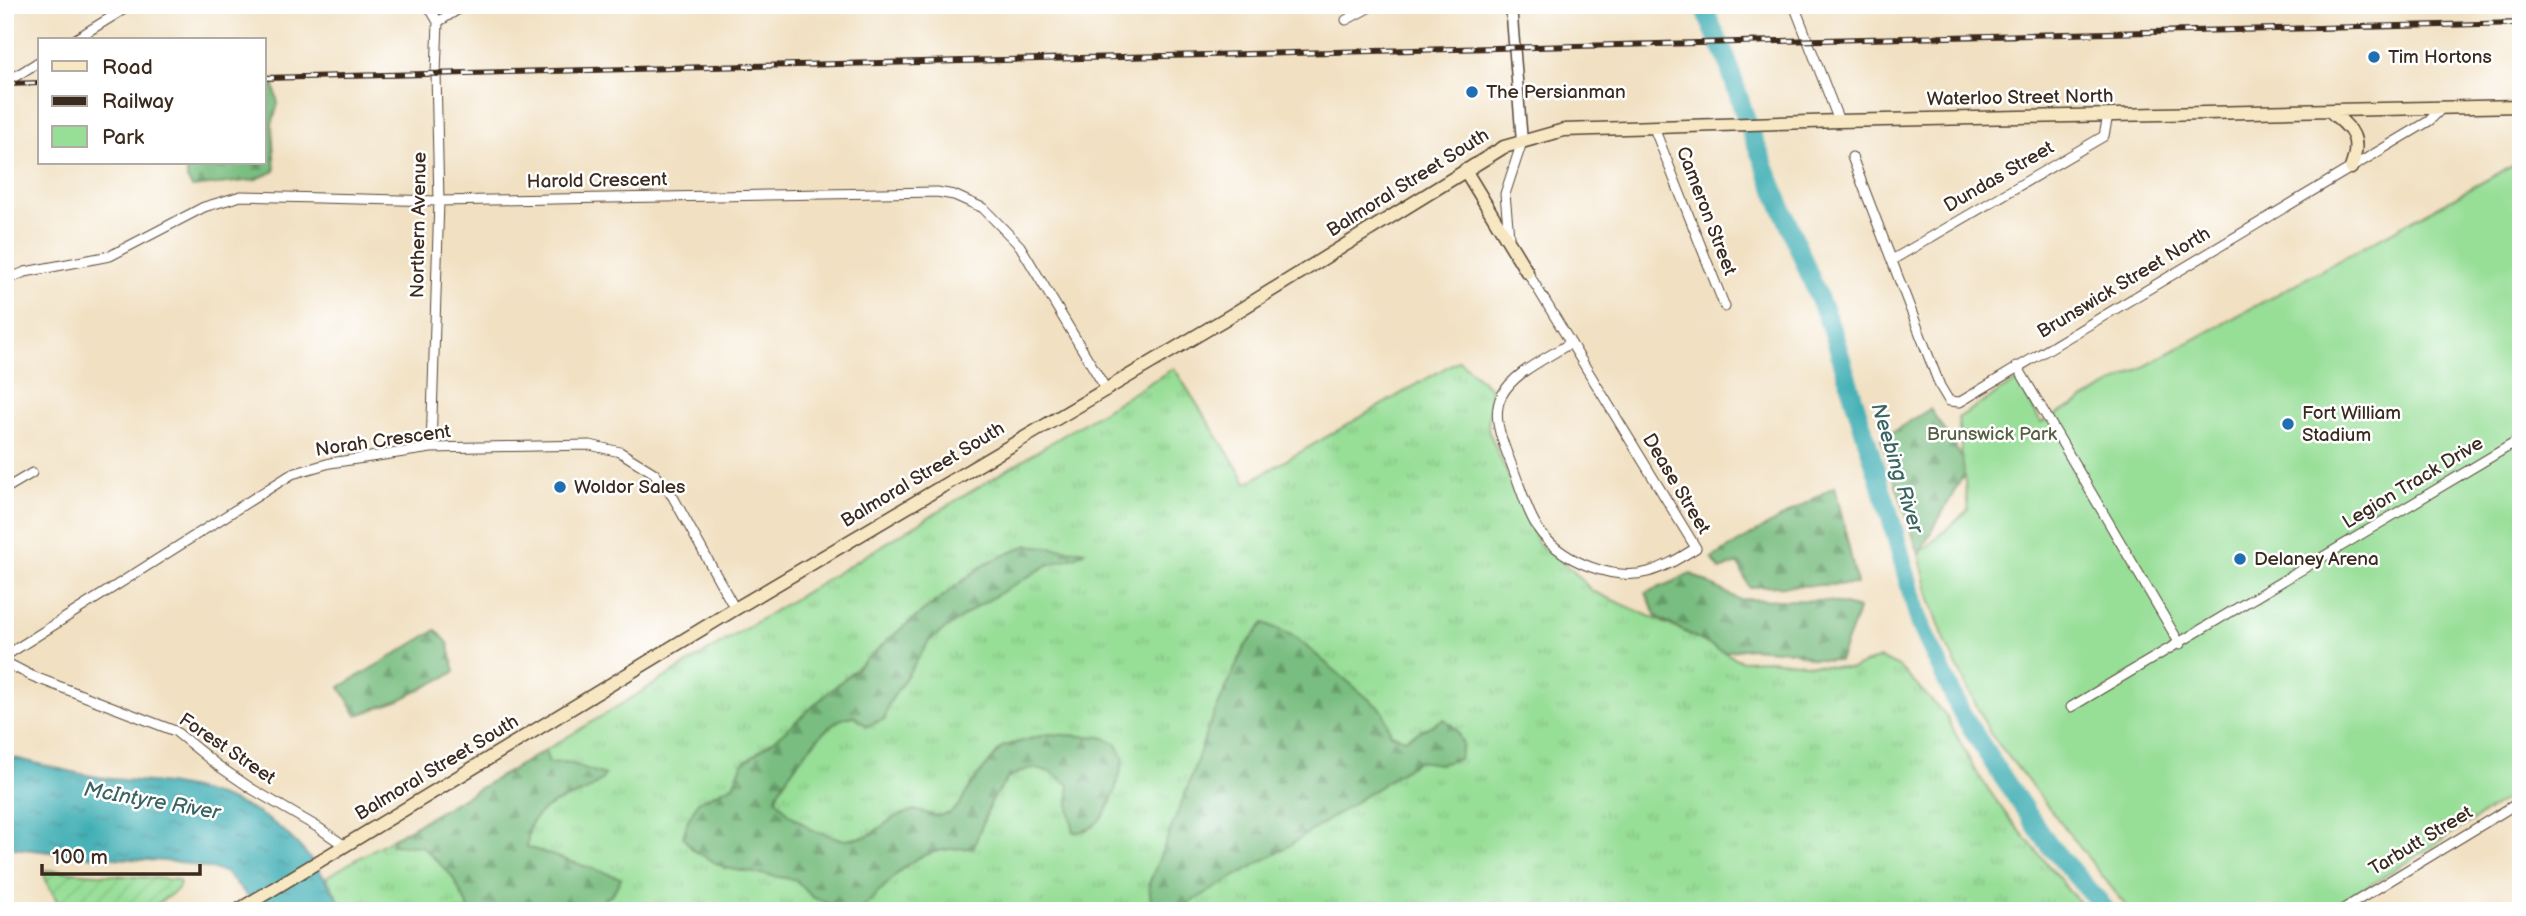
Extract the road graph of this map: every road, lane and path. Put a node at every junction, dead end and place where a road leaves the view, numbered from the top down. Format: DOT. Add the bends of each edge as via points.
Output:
graph roads {
  1 [pos="131,5"];
  2 [pos="428,5"];
  3 [pos="465,5"];
  4 [pos="1374,5"];
  5 [pos="1511,5"];
  6 [pos="1794,5"];
  7 [pos="1346,20"];
  8 [pos="438,22"];
  9 [pos="77,38"];
  10 [pos="38,62"];
  11 [pos="5,83"];
  12 [pos="2521,97"];
  13 [pos="2443,107"];
  14 [pos="2499,107"];
  15 [pos="2521,108"];
  16 [pos="2330,111"];
  17 [pos="2108,115"];
  18 [pos="1839,121"];
  19 [pos="1654,128"];
  20 [pos="1522,142"];
  21 [pos="1852,157"];
  22 [pos="2351,168"];
  23 [pos="1465,170"];
  24 [pos="439,201"];
  25 [pos="1892,260"];
  26 [pos="1527,272"];
  27 [pos="5,280"];
  28 [pos="1725,307"];
  29 [pos="1570,343"];
  30 [pos="2017,366"];
  31 [pos="1106,389"];
  32 [pos="2521,439"];
  33 [pos="431,448"];
  34 [pos="32,473"];
  35 [pos="5,489"];
  36 [pos="735,608"];
  37 [pos="2180,643"];
  38 [pos="5,656"];
  39 [pos="5,662"];
  40 [pos="2071,707"];
  41 [pos="2521,801"];
  42 [pos="345,846"];
  43 [pos="239,910"];
  44 [pos="2340,911"];
  1 -- 9 [label="street"];
  2 -- 8 [label="street"];
  3 -- 8 [label="street"];
  4 -- 7 [label="street"];
  5 -- 20 [label="street"];
  6 -- 18 [label="street"];
  8 -- 24 [label="street, Northern Avenue"];
  10 -- 11 [label="street"];
  12 -- 14 [label="main road"];
  13 -- 14 [label="main road, Waterloo Street North"];
  13 -- 16 [label="main road, Waterloo Street North"];
  13 -- 22 [label="street, Brunswick Street North" via="2429,121"];
  14 -- 15 [label="main road, Waterloo Street North"];
  16 -- 17 [label="main road, Waterloo Street North"];
  16 -- 22 [label="main road" via="2356,140"];
  17 -- 18 [label="main road, Waterloo Street North"];
  17 -- 25 [label="street, Dundas Street" via="2104,136"];
  18 -- 19 [label="main road, Waterloo Street North"];
  19 -- 20 [label="main road, Waterloo Street North" via="1564,130"];
  19 -- 28 [label="street, Cameron Street"];
  20 -- 23 [label="main road, Balmoral Street South" via="1504,146"];
  20 -- 26 [label="street, Dease Street" via="1505,194 1508,234"];
  21 -- 25 [label="street"];
  22 -- 30 [label="street, Brunswick Street North"];
  23 -- 26 [label="main road"];
  23 -- 31 [label="main road, Balmoral Street South"];
  24 -- 27 [label="street, Harold Crescent" via="242,196 204,208 110,256"];
  24 -- 31 [label="street, Harold Crescent" via="954,195 983,208 1020,246"];
  24 -- 33 [label="street, Northern Avenue"];
  25 -- 30 [label="street, Brunswick Street North" via="1949,401 1960,402"];
  26 -- 29 [label="street, Dease Street"];
  29 -- 29 [label="street, Dease Street" via="1508,386 1498,404 1499,428 1542,534 1562,552 1602,571 1646,573 1696,548"];
  30 -- 37 [label="street"];
  31 -- 36 [label="main road, Balmoral Street South"];
  32 -- 37 [label="street, Legion Track Drive"];
  33 -- 36 [label="street, Norah Crescent" via="590,445 637,460 673,497"];
  33 -- 38 [label="street, Norah Crescent" via="330,463 292,474"];
  34 -- 35 [label="street"];
  36 -- 42 [label="main road, Balmoral Street South"];
  37 -- 40 [label="street, Legion Track Drive"];
  39 -- 42 [label="street, Forest Street" via="175,731 240,781"];
  41 -- 44 [label="street, Tarbutt Street"];
  42 -- 43 [label="main road, Balmoral Street South"];
}
